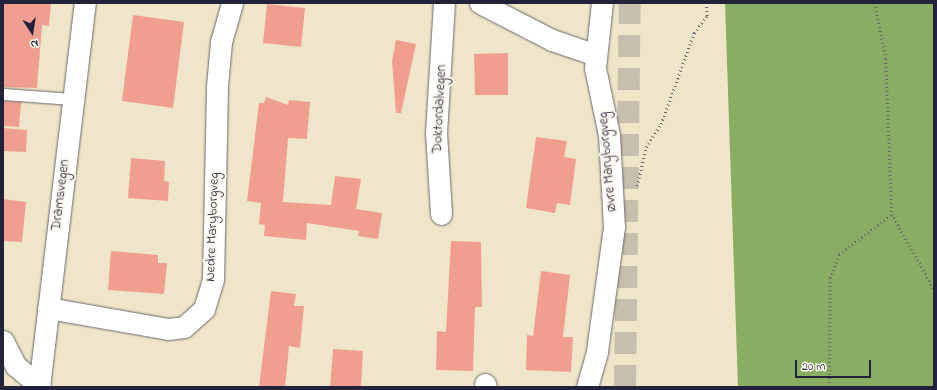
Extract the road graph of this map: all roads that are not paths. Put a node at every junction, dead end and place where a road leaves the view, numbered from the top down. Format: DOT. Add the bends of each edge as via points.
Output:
graph roads {
  1 [pos="85,3"];
  2 [pos="232,3"];
  3 [pos="444,3"];
  4 [pos="480,3"];
  5 [pos="602,3"];
  6 [pos="596,55"];
  7 [pos="3,94"];
  8 [pos="72,99"];
  9 [pos="441,214"];
  10 [pos="48,308"];
  11 [pos="3,341"];
  12 [pos="40,387"];
  13 [pos="587,387"];
  1 -- 8 [label="street, Dramsvegen"];
  2 -- 10 [label="street, Nedre Maryborgveg" via="221,42 217,86 212,279 204,309 184,327 168,329"];
  3 -- 9 [label="street, Doktordalvegen" via="436,133"];
  4 -- 6 [label="street" via="552,40"];
  5 -- 6 [label="street, Øvre Maryborgveg"];
  6 -- 13 [label="street, Øvre Maryborgveg" via="609,135 614,227 601,328"];
  7 -- 8 [label="lane"];
  8 -- 10 [label="street, Dramsvegen"];
  10 -- 12 [label="street, Dramsvegen"];
  11 -- 12 [label="street" via="16,366"];
}
